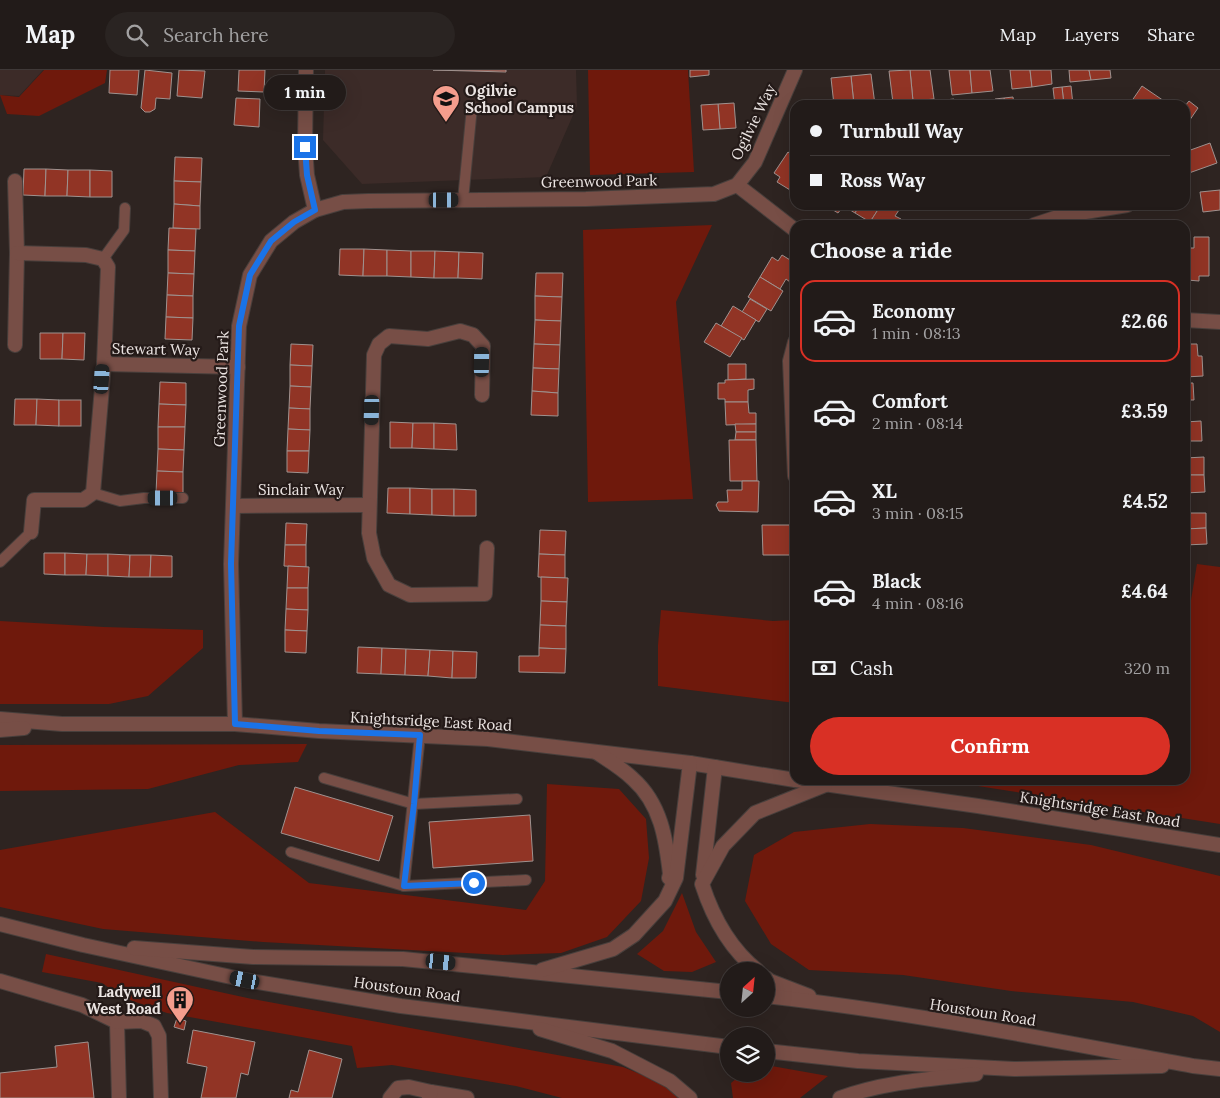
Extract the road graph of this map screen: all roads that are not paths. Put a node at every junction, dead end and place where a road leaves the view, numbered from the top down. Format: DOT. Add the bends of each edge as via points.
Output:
graph roads {
  1 [pos="306,70"];
  2 [pos="795,70"];
  3 [pos="472,107"];
  4 [pos="15,181"];
  5 [pos="737,185"];
  6 [pos="463,200"];
  7 [pos="125,208"];
  8 [pos="315,210"];
  9 [pos="1097,210"];
  10 [pos="1049,220"];
  11 [pos="790,226"];
  12 [pos="17,253"];
  13 [pos="104,259"];
  14 [pos="1190,319"];
  15 [pos="1220,322"];
  16 [pos="15,345"];
  17 [pos="104,364"];
  18 [pos="238,366"];
  19 [pos="482,395"];
  20 [pos="93,493"];
  21 [pos="183,498"];
  22 [pos="369,505"];
  23 [pos="233,506"];
  24 [pos="31,532"];
  25 [pos="487,548"];
  26 [pos="0,562"];
  27 [pos="0,719"];
  28 [pos="62,724"];
  29 [pos="235,724"];
  30 [pos="0,730"];
  31 [pos="420,735"];
  32 [pos="595,751"];
  33 [pos="690,763"];
  34 [pos="715,767"];
  35 [pos="324,778"];
  36 [pos="790,779"];
  37 [pos="826,785"];
  38 [pos="517,799"];
  39 [pos="414,804"];
  40 [pos="1220,845"];
  41 [pos="291,852"];
  42 [pos="526,880"];
  43 [pos="702,884"];
  44 [pos="404,886"];
  45 [pos="665,901"];
  46 [pos="0,924"];
  47 [pos="83,945"];
  48 [pos="747,962"];
  49 [pos="537,972"];
  50 [pos="0,980"];
  51 [pos="775,983"];
  52 [pos="720,991"];
  53 [pos="775,997"];
  54 [pos="830,1003"];
  55 [pos="503,1018"];
  56 [pos="117,1022"];
  57 [pos="720,1046"];
  58 [pos="775,1052"];
  59 [pos="1193,1066"];
  60 [pos="1014,1069"];
  61 [pos="1220,1069"];
  62 [pos="430,1095"];
  63 [pos="119,1098"];
  64 [pos="161,1098"];
  65 [pos="390,1098"];
  66 [pos="467,1098"];
  67 [pos="690,1098"];
  68 [pos="840,1098"];
  1 -- 8 [label="street" via="305,147"];
  2 -- 5 [label="street, Ogilvie Way" via="755,162"];
  3 -- 6 [label="lane"];
  4 -- 12 [label="street"];
  5 -- 6 [label="street, Greenwood Park" via="714,194"];
  5 -- 11 [label="street"];
  6 -- 8 [label="street, Greenwood Park" via="343,202"];
  7 -- 13 [label="lane" via="124,230"];
  8 -- 18 [label="street, Greenwood Park" via="271,241 250,275 239,326"];
  9 -- 10 [label="street"];
  12 -- 13 [label="street" via="86,255"];
  12 -- 16 [label="street"];
  13 -- 17 [label="street, Stewart Way" via="108,267"];
  14 -- 15 [label="street"];
  17 -- 18 [label="street, Stewart Way"];
  17 -- 20 [label="street, Stewart Way"];
  18 -- 23 [label="street, Greenwood Park"];
  19 -- 22 [label="street" via="482,346 473,335 460,331 428,339 389,336 379,344 374,355"];
  20 -- 21 [label="lane" via="120,501"];
  20 -- 24 [label="street" via="83,500 34,500"];
  22 -- 23 [label="street, Sinclair Way"];
  22 -- 25 [label="street" via="369,533 374,558 389,585 410,595 485,594"];
  23 -- 29 [label="street, Greenwood Park" via="231,564"];
  24 -- 26 [label="lane"];
  27 -- 28 [label="street, Knightsridge East Road"];
  28 -- 29 [label="street, Knightsridge East Road"];
  28 -- 30 [label="street, Knightsridge East Road"];
  29 -- 31 [label="street, Knightsridge East Road"];
  31 -- 32 [label="street, Knightsridge East Road"];
  31 -- 39 [label="lane"];
  32 -- 33 [label="street, Knightsridge East Road"];
  32 -- 45 [label="street" via="633,778 650,797 660,818 670,874"];
  33 -- 34 [label="street, Knightsridge East Road"];
  33 -- 45 [label="street" via="676,878"];
  34 -- 36 [label="street, Knightsridge East Road"];
  34 -- 43 [label="street"];
  35 -- 39 [label="lane"];
  37 -- 40 [label="street, Knightsridge East Road"];
  37 -- 43 [label="street" via="755,813 723,846"];
  38 -- 39 [label="lane"];
  39 -- 44 [label="lane"];
  41 -- 44 [label="lane"];
  42 -- 44 [label="lane"];
  43 -- 48 [label="street" via="722,931"];
  45 -- 49 [label="street" via="634,935 613,949"];
  46 -- 47 [label="street, Houstoun Road"];
  47 -- 49 [label="street, Houstoun Road" via="252,957 403,959"];
  47 -- 55 [label="street, Houstoun Road" via="255,981 401,1006"];
  49 -- 52 [label="street, Houstoun Road"];
  50 -- 56 [label="street" via="82,1005"];
  51 -- 54 [label="street"];
  53 -- 54 [label="street, Houstoun Road"];
  54 -- 59 [label="street, Houstoun Road"];
  55 -- 57 [label="street, Houstoun Road"];
  55 -- 67 [label="street" via="612,1051 670,1080"];
  56 -- 63 [label="street"];
  56 -- 64 [label="street" via="142,1021 154,1026 159,1036"];
  58 -- 60 [label="street, Houstoun Road" via="858,1061"];
  59 -- 60 [label="street, Houstoun Road"];
  59 -- 61 [label="street, Houstoun Road"];
  60 -- 68 [label="street" via="893,1084"];
  62 -- 65 [label="street" via="409,1087 398,1088"];
  62 -- 66 [label="street"];
}
